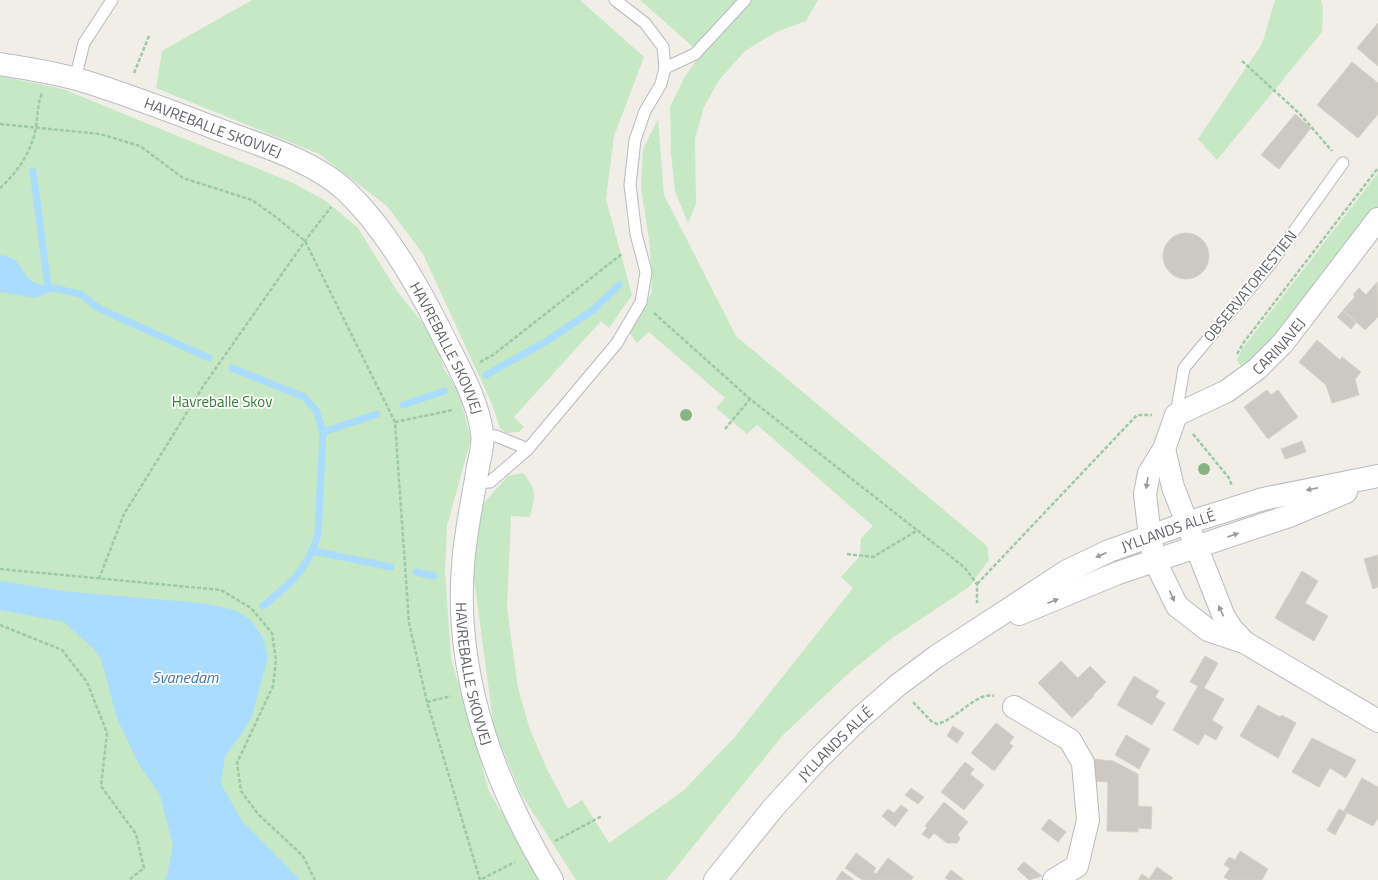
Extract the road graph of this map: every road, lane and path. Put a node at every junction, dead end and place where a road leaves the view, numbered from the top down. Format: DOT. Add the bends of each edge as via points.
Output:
graph roads {
  1 [pos="112,0"];
  2 [pos="615,0"];
  3 [pos="745,0"];
  4 [pos="149,36"];
  5 [pos="1242,61"];
  6 [pos="0,64"];
  7 [pos="665,68"];
  8 [pos="51,73"];
  9 [pos="75,79"];
  10 [pos="125,94"];
  11 [pos="0,124"];
  12 [pos="36,128"];
  13 [pos="1343,163"];
  14 [pos="1378,168"];
  15 [pos="0,188"];
  16 [pos="344,189"];
  17 [pos="1378,219"];
  18 [pos="305,241"];
  19 [pos="638,242"];
  20 [pos="641,302"];
  21 [pos="1236,355"];
  22 [pos="460,371"];
  23 [pos="750,398"];
  24 [pos="476,407"];
  25 [pos="1176,415"];
  26 [pos="395,422"];
  27 [pos="725,429"];
  28 [pos="483,436"];
  29 [pos="528,448"];
  30 [pos="1164,449"];
  31 [pos="1378,477"];
  32 [pos="476,483"];
  33 [pos="1241,506"];
  34 [pos="1187,523"];
  35 [pos="918,530"];
  36 [pos="1150,537"];
  37 [pos="1196,547"];
  38 [pos="847,554"];
  39 [pos="1155,561"];
  40 [pos="0,569"];
  41 [pos="99,579"];
  42 [pos="977,584"];
  43 [pos="0,625"];
  44 [pos="977,630"];
  45 [pos="1244,642"];
  46 [pos="898,685"];
  47 [pos="1014,707"];
  48 [pos="1378,721"];
  49 [pos="602,816"];
  50 [pos="535,852"];
  51 [pos="1082,873"];
  52 [pos="129,880"];
  53 [pos="315,880"];
  54 [pos="552,880"];
  55 [pos="715,880"];
  56 [pos="1054,880"];
  1 -- 9 [label="lane" via="84,42"];
  2 -- 7 [label="lane" via="645,24 663,47"];
  3 -- 7 [label="lane" via="695,54"];
  4 -- 10 [label="path"];
  5 -- 13 [label="path" via="1300,114"];
  6 -- 8 [label="street, HAVREBALLE SKOVVEJ"];
  7 -- 19 [label="lane" via="661,84 645,111 635,140 630,185"];
  8 -- 9 [label="street, HAVREBALLE SKOVVEJ"];
  8 -- 12 [label="path" via="37,104"];
  9 -- 10 [label="street, HAVREBALLE SKOVVEJ"];
  10 -- 16 [label="street, HAVREBALLE SKOVVEJ" via="284,154 319,172"];
  11 -- 12 [label="path"];
  12 -- 15 [label="path" via="23,162"];
  12 -- 18 [label="path" via="100,134 140,146 183,178 252,200"];
  13 -- 25 [label="lane, OBSERVATORIESTIEN" via="1271,263 1184,368"];
  14 -- 21 [label="path"];
  16 -- 18 [label="path"];
  16 -- 22 [label="street, HAVREBALLE SKOVVEJ" via="382,231 432,314"];
  17 -- 25 [label="street, CARINAVEJ" via="1283,343 1257,369 1227,391"];
  18 -- 26 [label="path"];
  18 -- 41 [label="path" via="204,385 124,514"];
  19 -- 20 [label="lane" via="646,272"];
  19 -- 22 [label="path" via="493,355"];
  20 -- 23 [label="path"];
  20 -- 29 [label="lane" via="618,343"];
  22 -- 24 [label="street, HAVREBALLE SKOVVEJ"];
  23 -- 27 [label="path"];
  23 -- 35 [label="path"];
  24 -- 26 [label="path"];
  24 -- 28 [label="street, HAVREBALLE SKOVVEJ"];
  25 -- 30 [label="street"];
  25 -- 33 [label="path" via="1229,478"];
  25 -- 42 [label="path" via="1137,415"];
  26 -- 50 [label="path" via="409,623 427,702 480,880"];
  28 -- 29 [label="lane" via="496,436"];
  28 -- 32 [label="street, HAVREBALLE SKOVVEJ"];
  29 -- 32 [label="lane" via="490,482"];
  30 -- 34 [label="street" via="1173,487"];
  30 -- 36 [label="street, one-way" via="1149,473 1145,494"];
  31 -- 33 [label="street, JYLLANDS ALLÉ, one-way" via="1268,498"];
  37 -- 31 [label="street, JYLLANDS ALLÉ, one-way" via="1292,515"];
  32 -- 50 [label="street, HAVREBALLE SKOVVEJ" via="463,567 463,632 472,691 497,772"];
  33 -- 34 [label="street, JYLLANDS ALLÉ"];
  34 -- 36 [label="street, JYLLANDS ALLÉ"];
  34 -- 37 [label="street"];
  35 -- 38 [label="path" via="873,557"];
  35 -- 42 [label="path" via="964,567"];
  36 -- 39 [label="street"];
  36 -- 44 [label="street, JYLLANDS ALLÉ, one-way" via="1110,551 1067,571"];
  37 -- 39 [label="street, JYLLANDS ALLÉ"];
  45 -- 37 [label="street, one-way" via="1224,617"];
  44 -- 39 [label="street, JYLLANDS ALLÉ, one-way"];
  39 -- 45 [label="street, one-way" via="1177,606 1208,630"];
  40 -- 41 [label="path"];
  41 -- 53 [label="path" via="221,590 251,608 272,633 276,660 273,686 237,763 242,791 258,815 303,856"];
  42 -- 44 [label="path"];
  43 -- 52 [label="path" via="62,650 87,682 107,733 101,786 136,834 144,868"];
  44 -- 46 [label="street, JYLLANDS ALLÉ"];
  45 -- 48 [label="street"];
  46 -- 47 [label="path" via="931,721 937,724 946,722 989,694"];
  46 -- 55 [label="street, JYLLANDS ALLÉ" via="818,759 774,807"];
  47 -- 51 [label="street" via="1070,740 1083,763 1088,820"];
  49 -- 50 [label="path"];
  50 -- 54 [label="street, HAVREBALLE SKOVVEJ"];
  51 -- 56 [label="street"];
}
